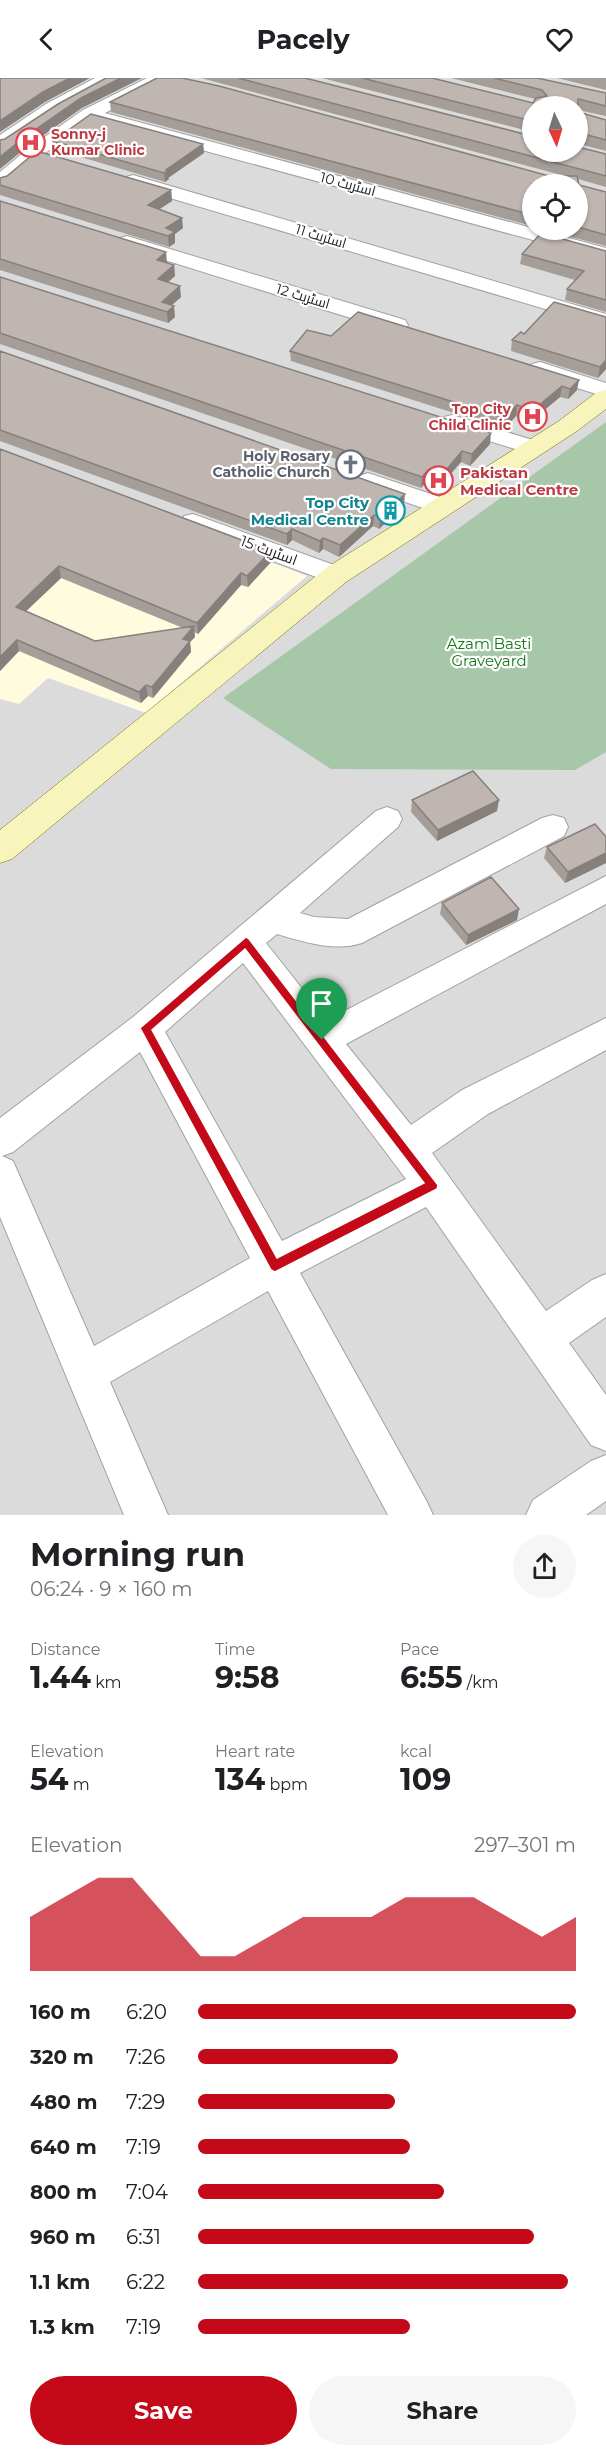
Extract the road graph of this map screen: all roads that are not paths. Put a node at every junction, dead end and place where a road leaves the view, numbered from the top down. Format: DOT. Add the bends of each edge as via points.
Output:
graph roads {
  1 [pos="108,78"];
  2 [pos="160,78"];
  3 [pos="89,114"];
  4 [pos="0,144"];
  5 [pos="35,152"];
  6 [pos="58,159"];
  7 [pos="115,175"];
  8 [pos="0,180"];
  9 [pos="103,235"];
  10 [pos="606,254"];
  11 [pos="606,321"];
  12 [pos="412,330"];
  13 [pos="526,365"];
  14 [pos="606,390"];
  15 [pos="606,397"];
  16 [pos="430,415"];
  17 [pos="531,447"];
  18 [pos="350,475"];
  19 [pos="440,506"];
  20 [pos="170,513"];
  21 [pos="336,575"];
  22 [pos="387,819"];
  23 [pos="553,827"];
  24 [pos="0,849"];
  25 [pos="606,888"];
  26 [pos="272,919"];
  27 [pos="246,942"];
  28 [pos="145,1028"];
  29 [pos="606,1033"];
  30 [pos="322,1040"];
  31 [pos="0,1140"];
  32 [pos="407,1149"];
  33 [pos="0,1173"];
  34 [pos="432,1185"];
  35 [pos="275,1266"];
  36 [pos="606,1294"];
  37 [pos="541,1338"];
  38 [pos="86,1373"];
  39 [pos="606,1430"];
  40 [pos="606,1476"];
  41 [pos="146,1515"];
  42 [pos="411,1515"];
  43 [pos="548,1515"];
  1 -- 4 [label="street" via="49,110"];
  2 -- 3 [label="street"];
  3 -- 5 [label="street"];
  3 -- 10 [label="street, اسٹریٹ 10"];
  5 -- 6 [label="street"];
  5 -- 8 [label="street"];
  7 -- 11 [label="street, اسٹریٹ 11"];
  9 -- 12 [label="street, اسٹریٹ 12"];
  13 -- 14 [label="street"];
  15 -- 17 [label="street" via="568,426"];
  16 -- 17 [label="street"];
  17 -- 19 [label="street"];
  18 -- 19 [label="street"];
  19 -- 21 [label="street"];
  20 -- 21 [label="street, اسٹریٹ 15"];
  21 -- 24 [label="street"];
  22 -- 26 [label="street"];
  23 -- 26 [label="street" via="351,933 314,931"];
  25 -- 30 [label="street"];
  26 -- 27 [label="street"];
  27 -- 28 [label="street"];
  27 -- 30 [label="street"];
  28 -- 31 [label="street"];
  28 -- 35 [label="street"];
  29 -- 32 [label="street" via="475,1102"];
  30 -- 32 [label="street"];
  32 -- 34 [label="street"];
  33 -- 38 [label="street"];
  34 -- 35 [label="street"];
  34 -- 37 [label="street"];
  35 -- 38 [label="street"];
  35 -- 42 [label="street"];
  36 -- 37 [label="street"];
  37 -- 39 [label="street"];
  38 -- 41 [label="street"];
  40 -- 43 [label="street"];
}
